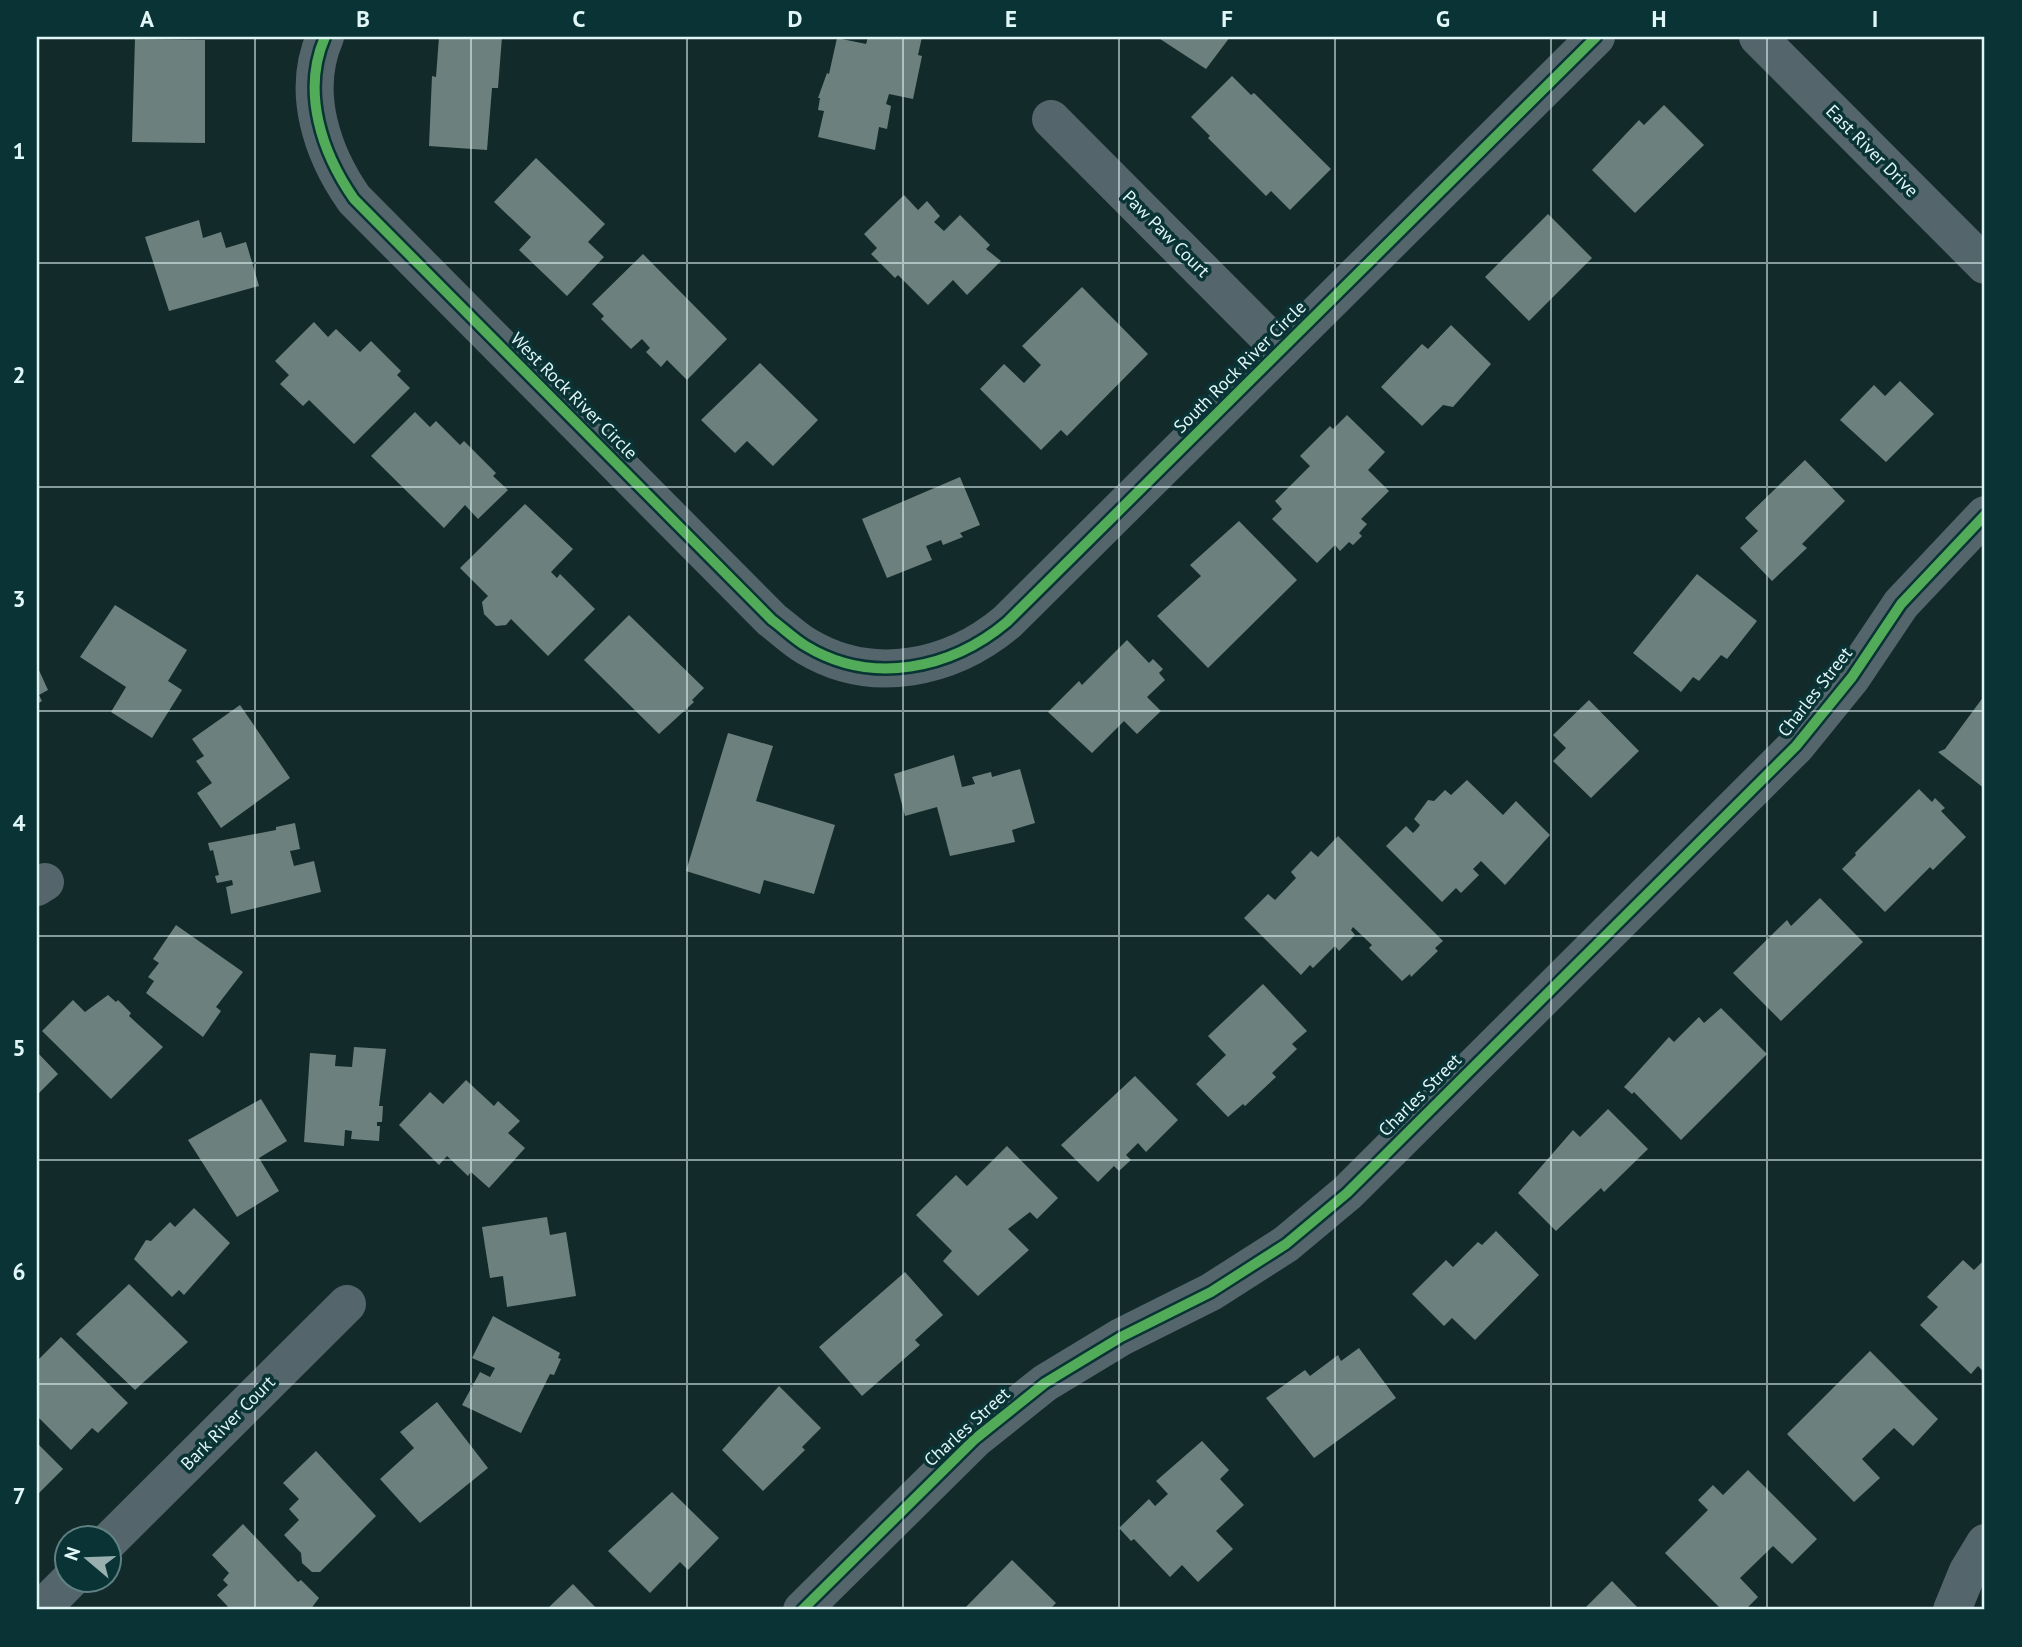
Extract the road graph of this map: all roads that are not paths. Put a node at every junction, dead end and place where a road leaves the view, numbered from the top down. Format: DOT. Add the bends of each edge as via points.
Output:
graph roads {
  1 [pos="325,37"];
  2 [pos="1596,37"];
  3 [pos="1758,37"];
  4 [pos="1051,119"];
  5 [pos="1985,265"];
  6 [pos="1281,350"];
  7 [pos="1985,515"];
  8 [pos="879,669"];
  9 [pos="347,1304"];
  10 [pos="122,1528"];
  11 [pos="1985,1543"];
  12 [pos="55,1594"];
  13 [pos="40,1610"];
  14 [pos="802,1610"];
  15 [pos="1952,1610"];
  1 -- 8 [label="street, West Rock River Circle" via="315,85 323,143 354,199 772,620 807,646 839,661"];
  2 -- 6 [label="street, South Rock River Circle"];
  3 -- 5 [label="street, East River Drive"];
  4 -- 6 [label="street, Paw Paw Court"];
  6 -- 8 [label="street, South Rock River Circle" via="988,638 954,657 920,667"];
  7 -- 14 [label="street, Charles Street" via="1901,604 1852,677 1796,746 1347,1193 1286,1244 1212,1292 1121,1337 1045,1383 975,1439"];
  9 -- 10 [label="street, Bark River Court"];
  11 -- 15 [label="street"];
  12 -- 13 [label="street"];
}
